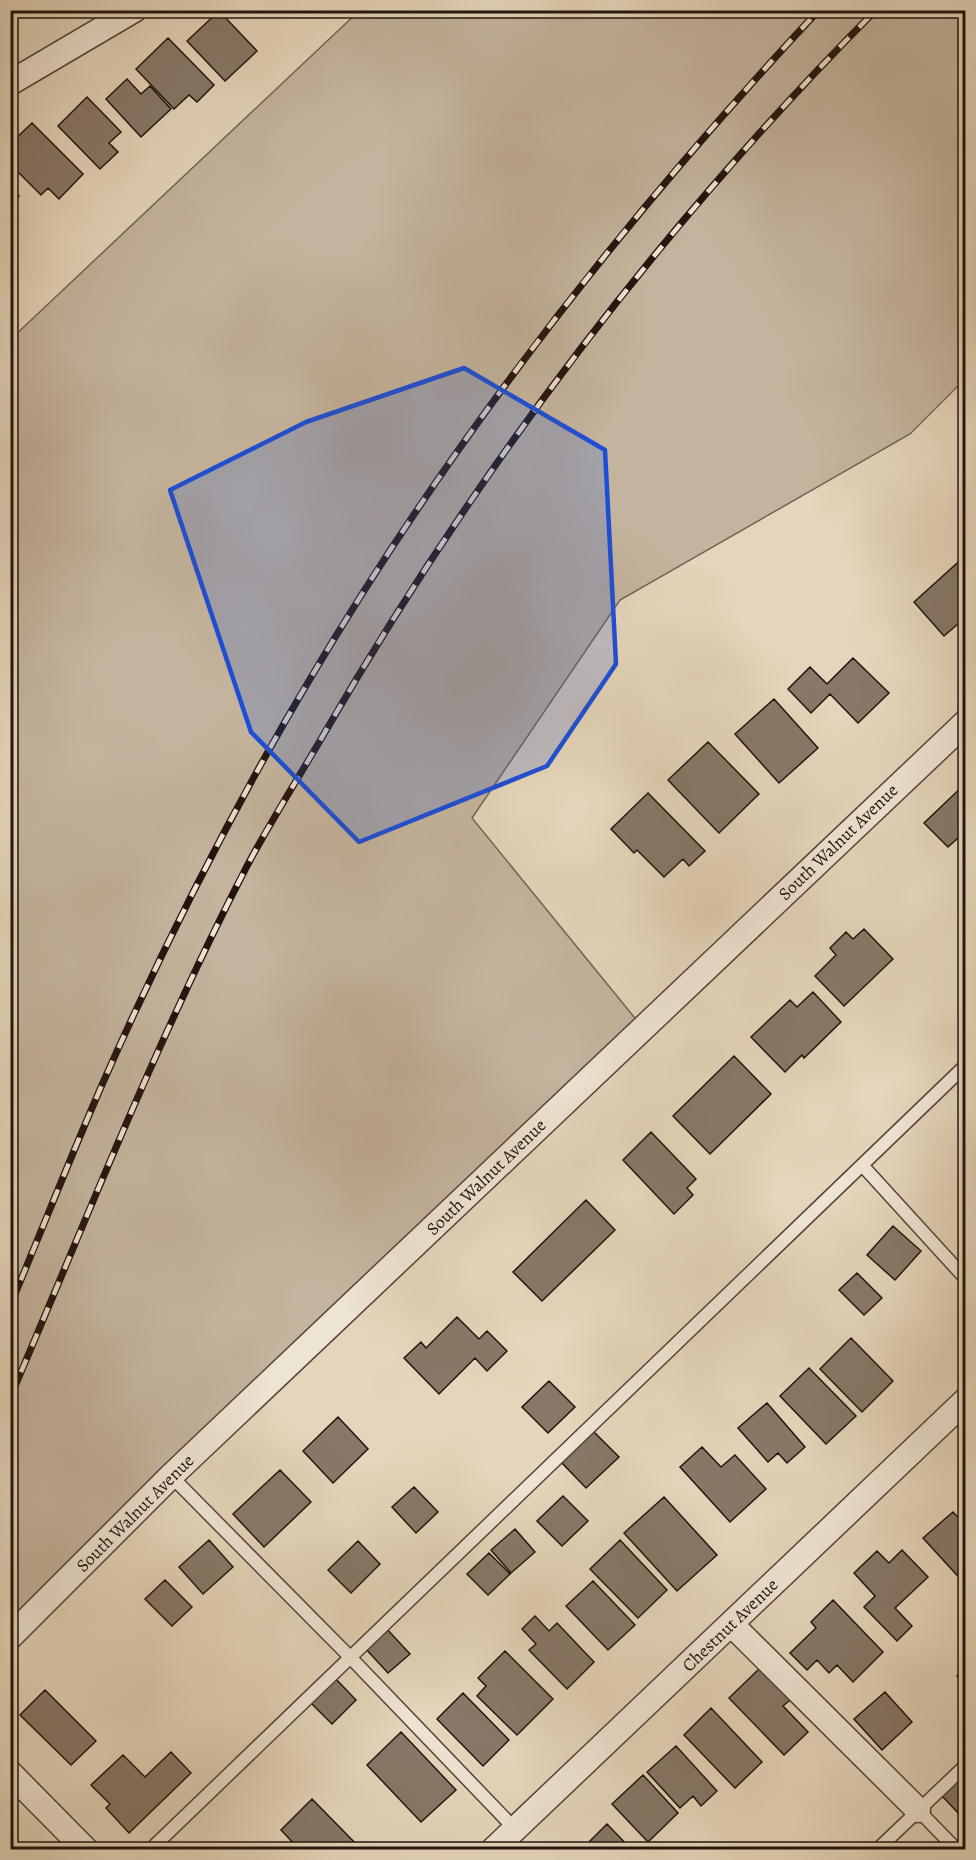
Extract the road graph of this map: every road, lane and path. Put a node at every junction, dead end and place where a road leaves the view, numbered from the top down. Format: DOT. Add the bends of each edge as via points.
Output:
graph roads {
  1 [pos="134,10"];
  2 [pos="10,83"];
  3 [pos="966,722"];
  4 [pos="966,1065"];
  5 [pos="862,1165"];
  6 [pos="966,1279"];
  7 [pos="966,1400"];
  8 [pos="171,1476"];
  9 [pos="731,1624"];
  10 [pos="10,1637"];
  11 [pos="350,1657"];
  12 [pos="966,1764"];
  13 [pos="10,1773"];
  14 [pos="918,1810"];
  15 [pos="515,1829"];
  16 [pos="86,1850"];
  17 [pos="150,1850"];
  18 [pos="493,1850"];
  19 [pos="877,1850"];
  20 [pos="957,1850"];
  1 -- 2 [label="street"];
  3 -- 8 [label="street, South Walnut Avenue"];
  4 -- 5 [label="lane"];
  5 -- 6 [label="lane"];
  5 -- 11 [label="lane"];
  7 -- 9 [label="street, Chestnut Avenue"];
  8 -- 10 [label="street, South Walnut Avenue"];
  8 -- 11 [label="lane"];
  9 -- 14 [label="street"];
  9 -- 15 [label="street, Chestnut Avenue"];
  11 -- 15 [label="lane"];
  11 -- 17 [label="lane"];
  12 -- 14 [label="lane"];
  13 -- 16 [label="street"];
  14 -- 19 [label="lane"];
  14 -- 20 [label="lane"];
  15 -- 18 [label="street, Chestnut Avenue"];
}
